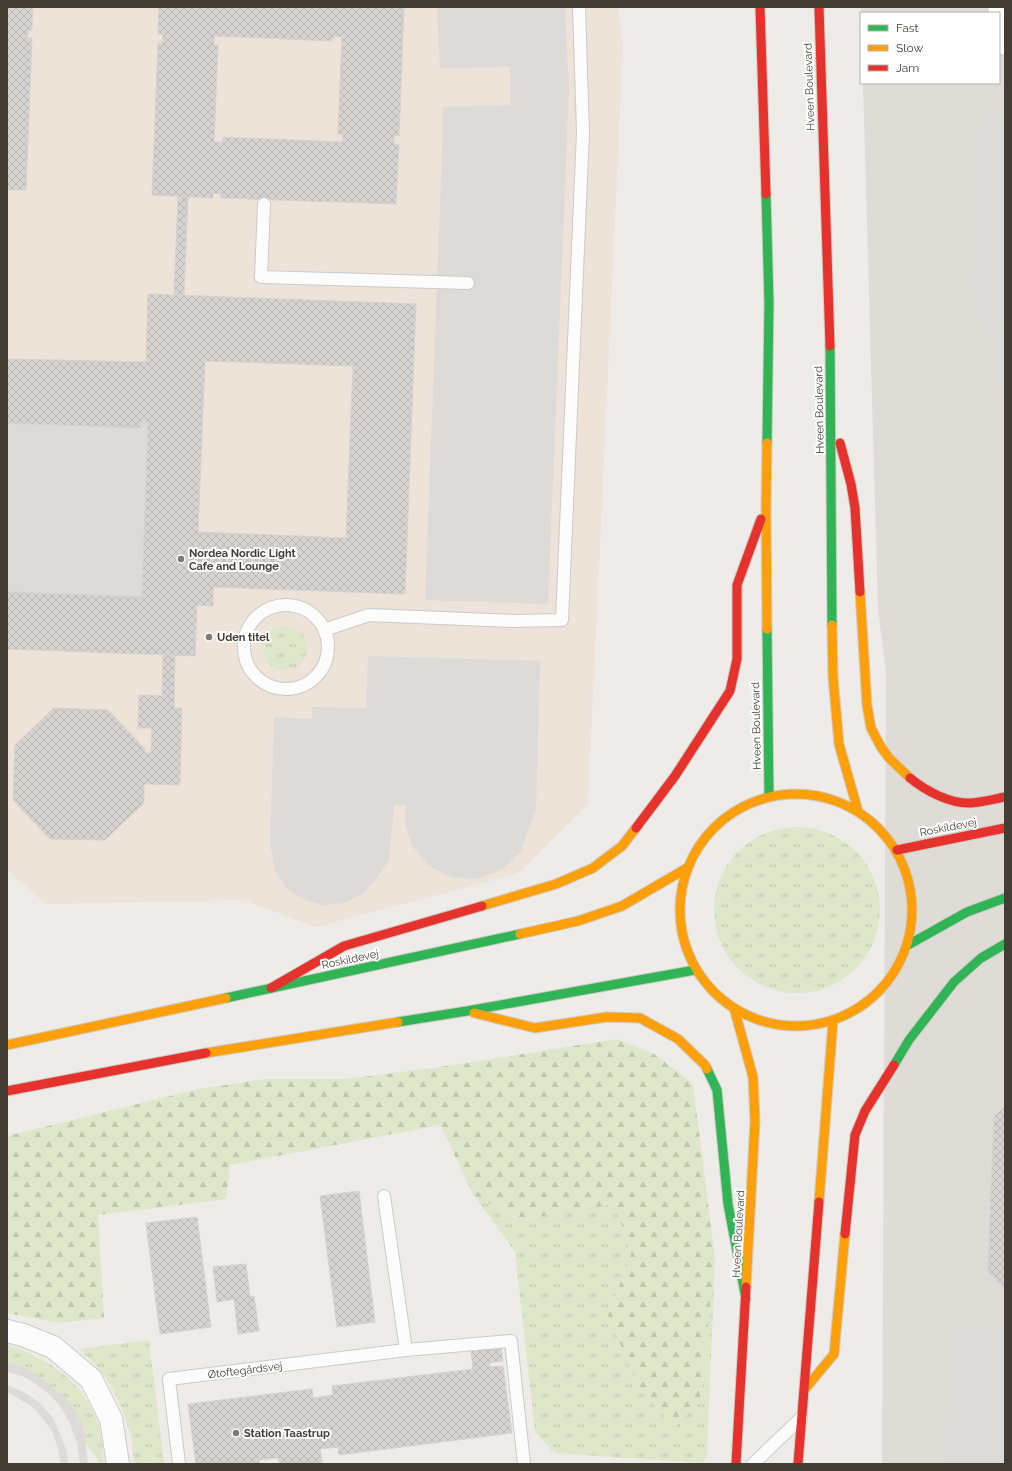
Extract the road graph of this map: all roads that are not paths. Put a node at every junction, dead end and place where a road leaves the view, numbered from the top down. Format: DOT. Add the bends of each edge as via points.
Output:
graph roads {
  1 [pos="579,7"];
  2 [pos="760,7"];
  3 [pos="818,7"];
  4 [pos="1000,14"];
  5 [pos="1004,40"];
  6 [pos="264,204"];
  7 [pos="468,283"];
  8 [pos="831,403"];
  9 [pos="766,507"];
  10 [pos="324,630"];
  11 [pos="769,796"];
  12 [pos="1005,797"];
  13 [pos="858,811"];
  14 [pos="1005,828"];
  15 [pos="897,850"];
  16 [pos="688,868"];
  17 [pos="1005,898"];
  18 [pos="1005,944"];
  19 [pos="908,945"];
  20 [pos="695,970"];
  21 [pos="270,988"];
  22 [pos="734,1008"];
  23 [pos="467,1011"];
  24 [pos="833,1021"];
  25 [pos="7,1045"];
  26 [pos="7,1091"];
  27 [pos="384,1196"];
  28 [pos="746,1299"];
  29 [pos="7,1331"];
  30 [pos="406,1350"];
  31 [pos="805,1389"];
  32 [pos="801,1418"];
  33 [pos="118,1464"];
  34 [pos="179,1464"];
  35 [pos="524,1464"];
  36 [pos="736,1464"];
  37 [pos="753,1464"];
  38 [pos="798,1464"];
  1 -- 10 [label="lane" via="583,132 562,620 512,621 369,615"];
  2 -- 9 [label="main road, Hveen Boulevard" via="769,303"];
  3 -- 8 [label="main road, Hveen Boulevard"];
  4 -- 5 [label="street"];
  6 -- 7 [label="lane" via="261,277"];
  8 -- 12 [label="main road" via="855,506 862,645 869,718 874,734 894,764 933,792 949,799 970,803"];
  8 -- 13 [label="main road, Hveen Boulevard" via="833,677 840,744"];
  9 -- 11 [label="main road, Hveen Boulevard"];
  9 -- 21 [label="main road" via="737,585 737,659 730,691 675,776 622,846 593,868 556,884 344,946"];
  10 -- 10 [label="lane" via="317,618 299,608 278,606 265,611 254,620 247,631 244,644 245,658 250,670 259,680 271,687 299,687 311,681 321,670 326,658 328,644"];
  11 -- 13 [label="main road" via="792,793 815,795 837,800"];
  11 -- 16 [label="main road" via="751,802 719,822 695,851"];
  13 -- 15 [label="main road" via="880,828"];
  14 -- 15 [label="main road, Roskildevej"];
  15 -- 19 [label="main road" via="907,872 913,896 913,921"];
  16 -- 20 [label="main road" via="681,891 680,915 683,940"];
  16 -- 21 [label="main road, Roskildevej" via="622,906 578,921"];
  17 -- 19 [label="main road" via="962,914"];
  18 -- 31 [label="main road" via="981,958 954,982 909,1040 865,1111 855,1135 834,1354"];
  19 -- 24 [label="main road" via="896,970 880,992 858,1009"];
  20 -- 22 [label="main road" via="710,988"];
  20 -- 23 [label="main road"];
  21 -- 25 [label="main road, Roskildevej"];
  22 -- 24 [label="main road" via="765,1022 799,1026"];
  22 -- 28 [label="main road, Hveen Boulevard" via="753,1077 756,1121"];
  23 -- 26 [label="main road" via="227,1049"];
  23 -- 28 [label="main road" via="535,1028 607,1017 640,1018 678,1039 705,1065 717,1090 728,1204"];
  24 -- 31 [label="main road"];
  27 -- 30 [label="lane"];
  28 -- 36 [label="main road, Hveen Boulevard"];
  29 -- 33 [label="street" via="53,1347 90,1379 111,1419"];
  30 -- 34 [label="lane, Øtoftegårdsvej" via="169,1379"];
  30 -- 35 [label="lane, Øtoftegårdsvej" via="511,1341"];
  31 -- 32 [label="main road"];
  32 -- 37 [label="lane"];
  32 -- 38 [label="main road"];
}
